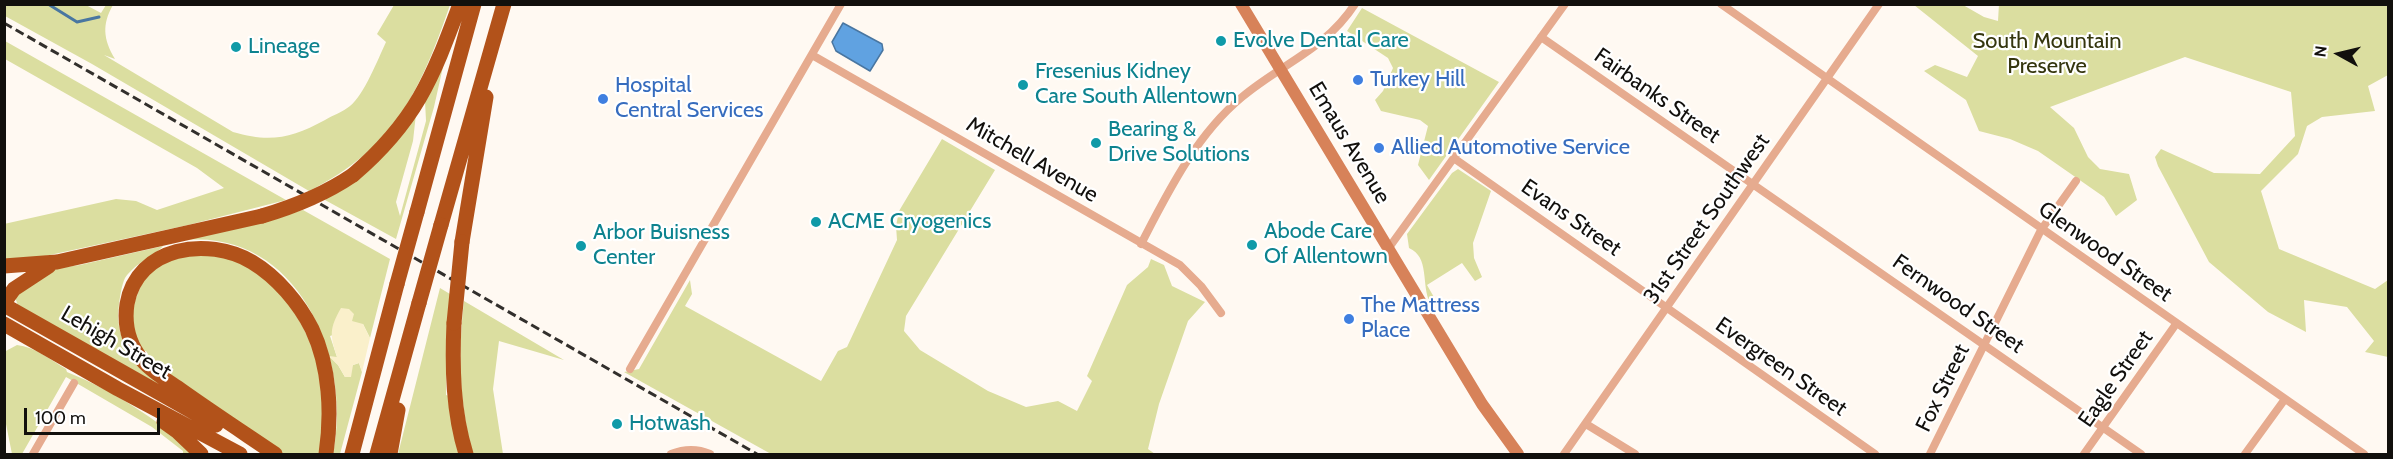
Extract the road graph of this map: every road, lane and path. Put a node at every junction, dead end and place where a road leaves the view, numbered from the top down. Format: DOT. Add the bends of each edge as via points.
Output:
graph roads {
  1 [pos="460,4"];
  2 [pos="474,4"];
  3 [pos="504,4"];
  4 [pos="841,4"];
  5 [pos="1241,4"];
  6 [pos="1355,4"];
  7 [pos="1565,4"];
  8 [pos="1721,4"];
  9 [pos="1879,4"];
  10 [pos="498,27"];
  11 [pos="1541,37"];
  12 [pos="812,55"];
  13 [pos="1281,71"];
  14 [pos="1826,80"];
  15 [pos="1455,159"];
  16 [pos="2076,181"];
  17 [pos="1753,185"];
  18 [pos="2041,230"];
  19 [pos="1141,244"];
  20 [pos="1388,249"];
  21 [pos="57,262"];
  22 [pos="4,266"];
  23 [pos="4,304"];
  24 [pos="1667,308"];
  25 [pos="1221,313"];
  26 [pos="4,324"];
  27 [pos="2176,324"];
  28 [pos="1984,346"];
  29 [pos="630,369"];
  30 [pos="74,383"];
  31 [pos="118,389"];
  32 [pos="2285,399"];
  33 [pos="1586,424"];
  34 [pos="2103,428"];
  35 [pos="353,451"];
  36 [pos="326,453"];
  37 [pos="33,454"];
  38 [pos="201,454"];
  39 [pos="240,454"];
  40 [pos="269,454"];
  41 [pos="275,454"];
  42 [pos="381,454"];
  43 [pos="466,454"];
  44 [pos="671,454"];
  45 [pos="710,454"];
  46 [pos="1518,454"];
  47 [pos="1564,454"];
  48 [pos="1635,454"];
  49 [pos="1875,454"];
  50 [pos="1930,454"];
  51 [pos="2084,454"];
  52 [pos="2141,454"];
  53 [pos="2246,454"];
  54 [pos="2364,454"];
  1 -- 21 [label="highway, bridge" via="420,100 393,137 331,190 262,216"];
  2 -- 35 [label="highway, bridge"];
  3 -- 10 [label="highway"];
  4 -- 12 [label="street"];
  5 -- 13 [label="main road, Emaus Avenue"];
  6 -- 13 [label="street" via="1326,39"];
  7 -- 11 [label="street"];
  8 -- 14 [label="street, Glenwood Street"];
  9 -- 14 [label="street, 31st Street Southwest"];
  10 -- 42 [label="highway, bridge" via="418,306"];
  10 -- 43 [label="highway, bridge" via="462,242 454,323 454,388"];
  11 -- 15 [label="street"];
  11 -- 17 [label="street, Fairbanks Street"];
  12 -- 19 [label="street, Mitchell Avenue"];
  12 -- 29 [label="street"];
  13 -- 19 [label="street" via="1241,97 1208,131"];
  13 -- 20 [label="main road, Emaus Avenue"];
  14 -- 17 [label="street, 31st Street Southwest"];
  14 -- 18 [label="street, Glenwood Street"];
  15 -- 20 [label="street"];
  15 -- 24 [label="street, Evans Street"];
  16 -- 18 [label="street, Fox Street"];
  17 -- 24 [label="street, 31st Street Southwest"];
  17 -- 28 [label="street, Fernwood Street"];
  18 -- 27 [label="street, Glenwood Street"];
  18 -- 28 [label="street, Fox Street"];
  19 -- 25 [label="street, Mitchell Avenue" via="1180,265"];
  20 -- 46 [label="main road, Emaus Avenue" via="1482,404"];
  21 -- 22 [label="highway"];
  21 -- 23 [label="highway" via="14,289"];
  23 -- 40 [label="highway, Lehigh Street"];
  24 -- 33 [label="street, 31st Street Southwest"];
  24 -- 49 [label="street, Evergreen Street"];
  26 -- 31 [label="highway, Lehigh Street"];
  27 -- 32 [label="street, Glenwood Street"];
  27 -- 34 [label="street, Eagle Street"];
  28 -- 34 [label="street, Fernwood Street"];
  28 -- 50 [label="street, Fox Street"];
  30 -- 37 [label="street"];
  31 -- 38 [label="highway" via="178,432"];
  31 -- 39 [label="highway, Lehigh Street"];
  32 -- 53 [label="street"];
  32 -- 54 [label="street, Glenwood Street"];
  33 -- 47 [label="street, 31st Street Southwest"];
  33 -- 48 [label="street"];
  34 -- 51 [label="street, Eagle Street"];
  34 -- 52 [label="street, Fernwood Street"];
  36 -- 41 [label="highway" via="328,394 322,360 303,313 279,284 251,261 221,250 186,249 165,254 138,277 128,301 127,324 134,347 150,368"];
  44 -- 45 [label="street" via="687,449"];
}
